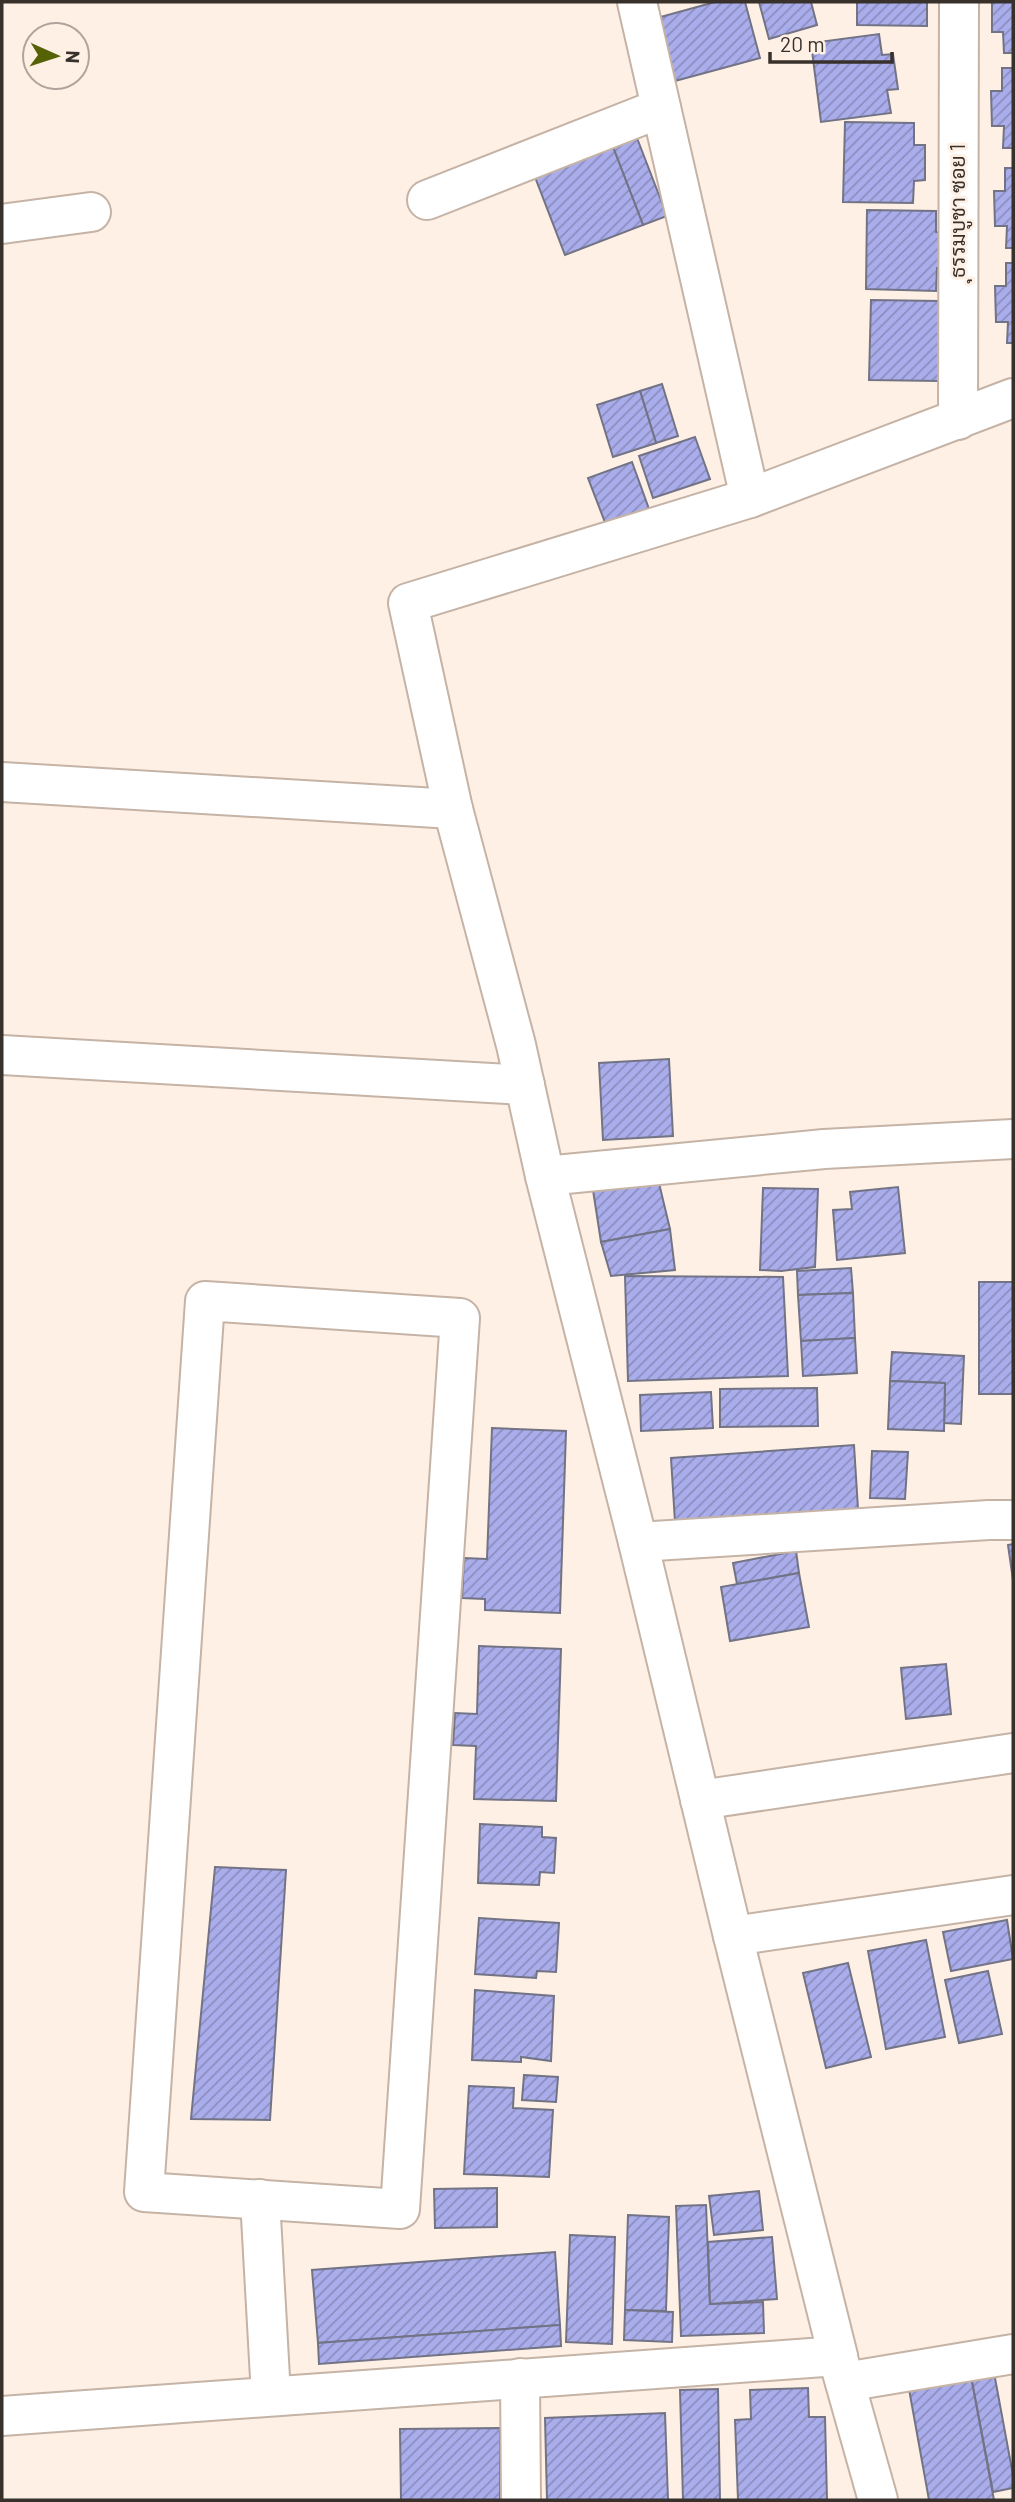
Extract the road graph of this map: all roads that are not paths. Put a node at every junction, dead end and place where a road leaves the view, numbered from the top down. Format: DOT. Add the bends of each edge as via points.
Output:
graph roads {
  1 [pos="637,2"];
  2 [pos="959,2"];
  3 [pos="661,108"];
  4 [pos="427,200"];
  5 [pos="91,212"];
  6 [pos="2,224"];
  7 [pos="1013,398"];
  8 [pos="958,419"];
  9 [pos="750,498"];
  10 [pos="2,782"];
  11 [pos="453,809"];
  12 [pos="2,1055"];
  13 [pos="525,1085"];
  14 [pos="1013,1139"];
  15 [pos="545,1176"];
  16 [pos="1013,1520"];
  17 [pos="638,1542"];
  18 [pos="1013,1753"];
  19 [pos="700,1800"];
  20 [pos="1013,1895"];
  21 [pos="733,1936"];
  22 [pos="260,2199"];
  23 [pos="1013,2354"];
  24 [pos="841,2369"];
  25 [pos="520,2378"];
  26 [pos="271,2396"];
  27 [pos="2,2416"];
  28 [pos="521,2500"];
  29 [pos="878,2500"];
  1 -- 3 [label="street"];
  2 -- 8 [label="street, ุธรรมบูชา ซอย 1"];
  3 -- 4 [label="street"];
  3 -- 9 [label="street"];
  5 -- 6 [label="street"];
  7 -- 8 [label="street"];
  8 -- 9 [label="street"];
  9 -- 11 [label="street" via="408,603"];
  10 -- 11 [label="street"];
  11 -- 13 [label="street"];
  12 -- 13 [label="street"];
  13 -- 15 [label="street"];
  14 -- 15 [label="street" via="824,1149"];
  15 -- 17 [label="street"];
  16 -- 17 [label="street"];
  17 -- 19 [label="street"];
  18 -- 19 [label="street"];
  19 -- 21 [label="street"];
  20 -- 21 [label="street"];
  21 -- 24 [label="street"];
  22 -- 22 [label="street" via="144,2192 205,1301 460,1318 400,2209"];
  22 -- 26 [label="street"];
  23 -- 24 [label="street"];
  24 -- 25 [label="street"];
  24 -- 29 [label="street"];
  25 -- 26 [label="street"];
  25 -- 28 [label="street"];
  26 -- 27 [label="street"];
}
